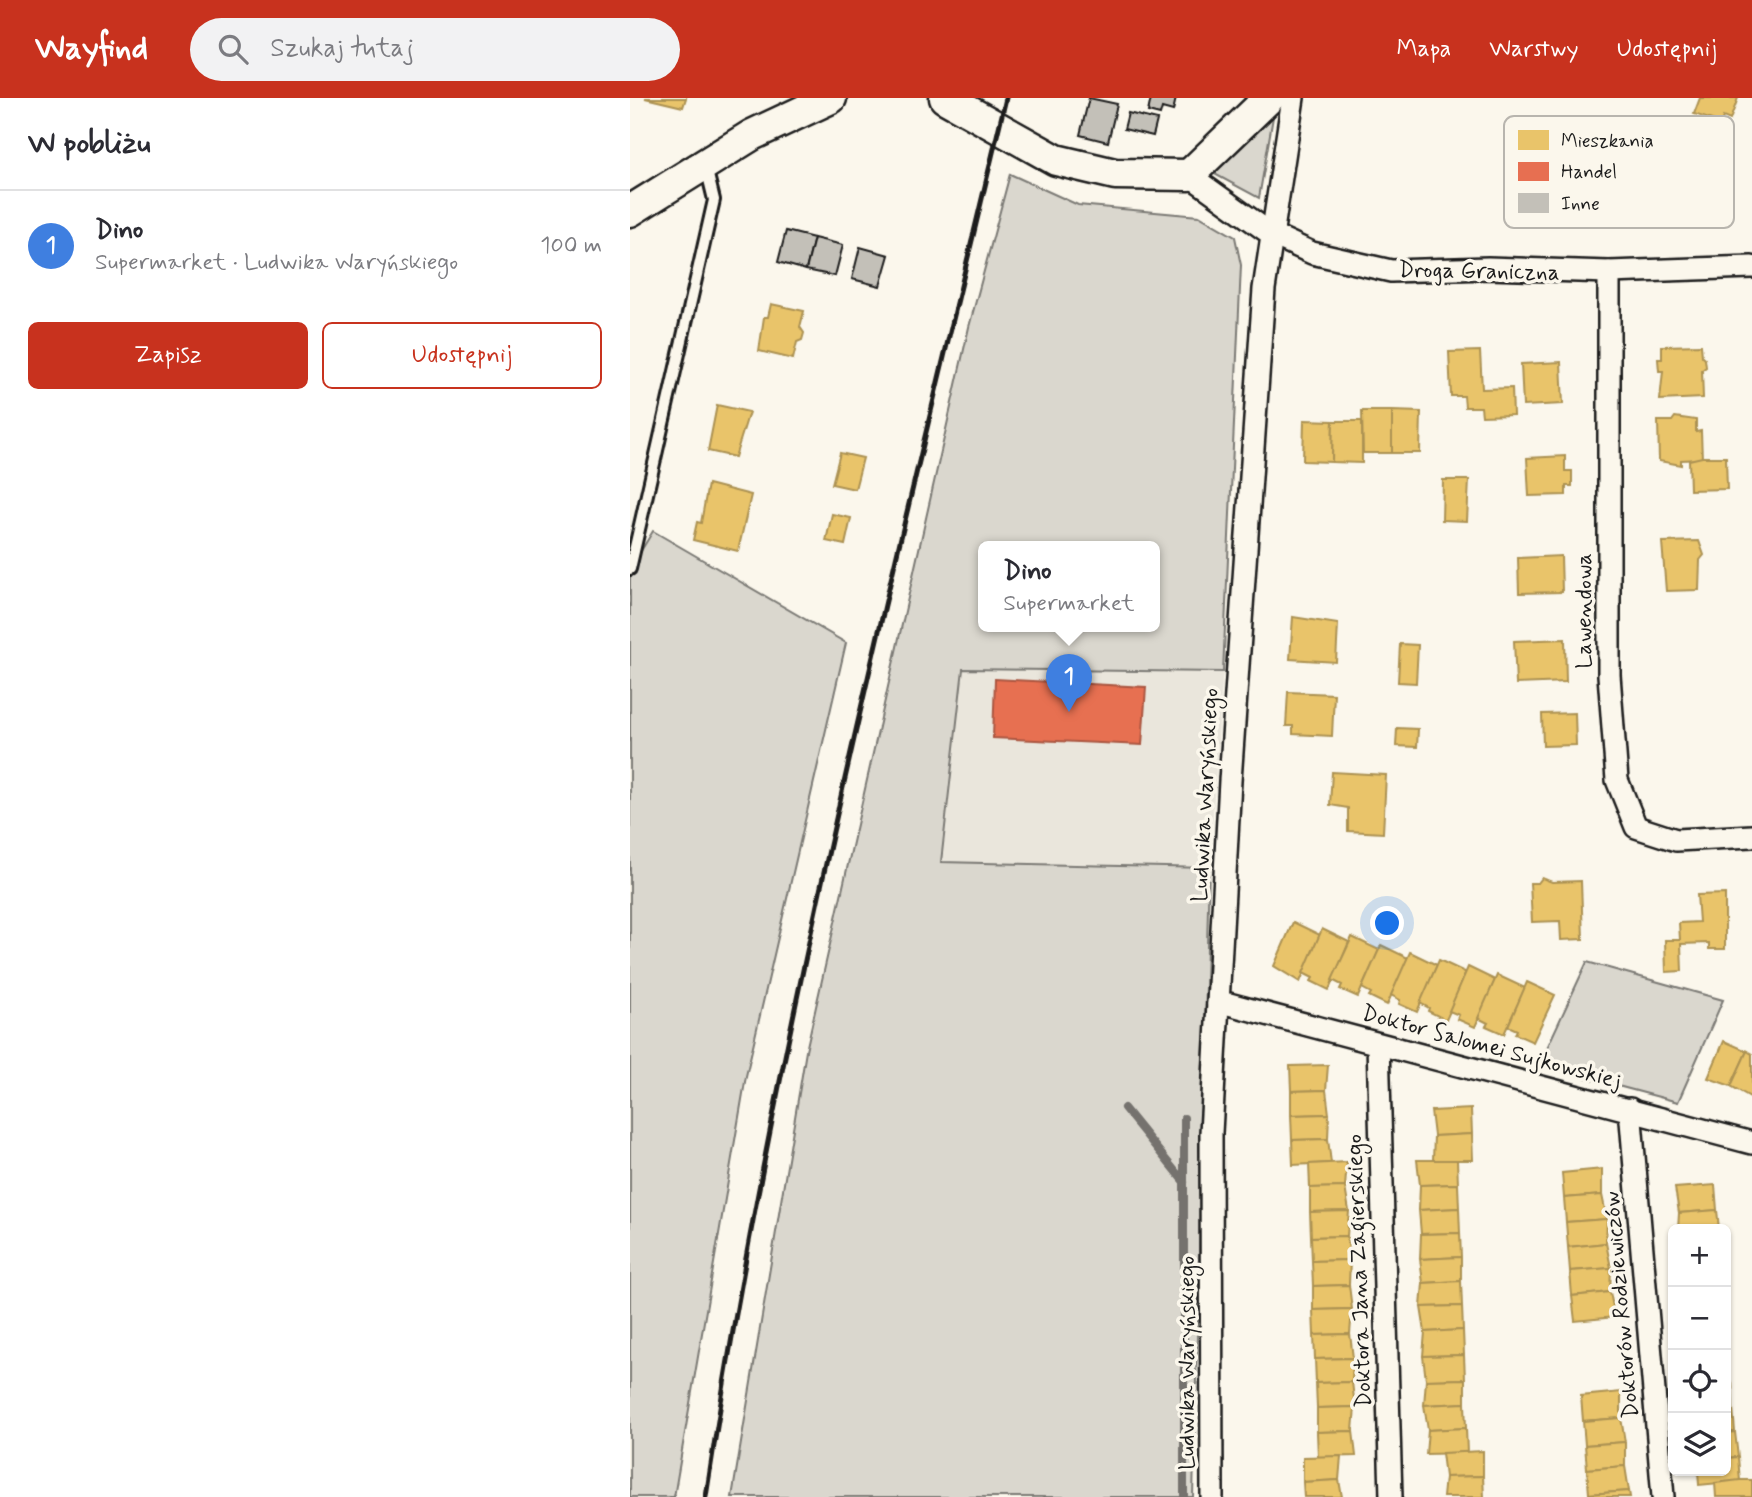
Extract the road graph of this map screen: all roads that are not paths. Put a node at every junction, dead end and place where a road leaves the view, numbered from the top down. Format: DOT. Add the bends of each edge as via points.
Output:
graph roads {
  1 [pos="831,98"];
  2 [pos="945,98"];
  3 [pos="1269,98"];
  4 [pos="1293,98"];
  5 [pos="705,164"];
  6 [pos="1189,175"];
  7 [pos="630,211"];
  8 [pos="1270,234"];
  9 [pos="1752,267"];
  10 [pos="1609,272"];
  11 [pos="630,569"];
  12 [pos="1752,836"];
  13 [pos="1218,1004"];
  14 [pos="1378,1044"];
  15 [pos="1630,1109"];
  16 [pos="1752,1143"];
  17 [pos="1212,1497"];
  18 [pos="1391,1497"];
  19 [pos="1663,1497"];
  1 -- 5 [label="street" via="752,135"];
  2 -- 6 [label="street" via="1056,160 1115,174"];
  3 -- 6 [label="street"];
  4 -- 8 [label="street, Ludwika Waryńskiego"];
  5 -- 7 [label="street"];
  5 -- 11 [label="lane" via="714,200"];
  6 -- 8 [label="street, Droga Graniczna"];
  8 -- 10 [label="street, Droga Graniczna" via="1312,253 1391,271"];
  8 -- 13 [label="street, Ludwika Waryńskiego" via="1246,519"];
  9 -- 10 [label="street, Droga Graniczna"];
  10 -- 12 [label="street, Lawendowa" via="1609,675 1617,780 1636,827 1676,840"];
  13 -- 14 [label="street, Doktor Salomei Sujkowskiej"];
  13 -- 17 [label="street, Ludwika Waryńskiego" via="1211,1133"];
  14 -- 15 [label="street, Doktor Salomei Sujkowskiej"];
  14 -- 18 [label="street, Doktora Jana Zagierskiego"];
  15 -- 16 [label="street, Doktor Salomei Sujkowskiej"];
  15 -- 19 [label="street, Doktorów Rodziewiczów"];
}
